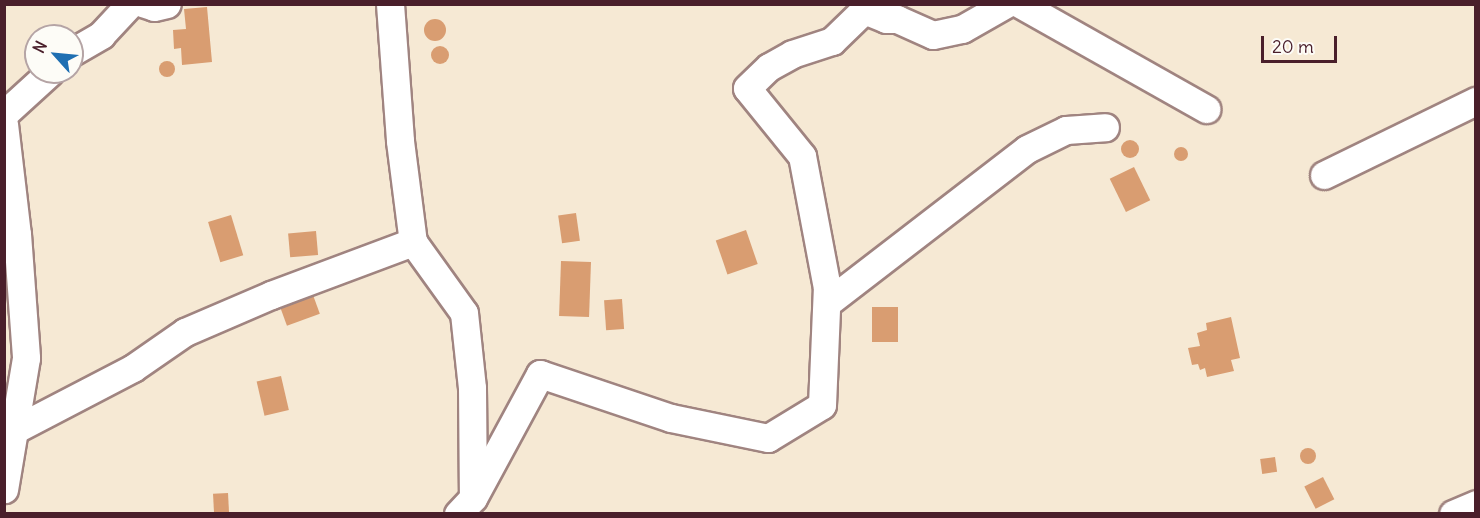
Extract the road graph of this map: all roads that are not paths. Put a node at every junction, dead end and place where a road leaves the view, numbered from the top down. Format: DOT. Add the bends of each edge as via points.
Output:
graph roads {
  1 [pos="130,4"];
  2 [pos="145,4"];
  3 [pos="167,4"];
  4 [pos="390,4"];
  5 [pos="1006,4"];
  6 [pos="1020,4"];
  7 [pos="858,7"];
  8 [pos="84,45"];
  9 [pos="38,84"];
  10 [pos="1476,101"];
  11 [pos="1206,109"];
  12 [pos="4,114"];
  13 [pos="4,124"];
  14 [pos="1105,127"];
  15 [pos="1324,175"];
  16 [pos="412,242"];
  17 [pos="826,303"];
  18 [pos="15,430"];
  19 [pos="4,489"];
  20 [pos="1476,504"];
  21 [pos="466,508"];
  22 [pos="1453,513"];
  1 -- 8 [label="street" via="101,35"];
  2 -- 3 [label="street"];
  4 -- 16 [label="street"];
  5 -- 7 [label="street" via="962,29 933,35"];
  6 -- 11 [label="street"];
  7 -- 17 [label="street" via="832,41 769,67 747,88 802,156 827,288"];
  9 -- 12 [label="street"];
  10 -- 15 [label="street"];
  13 -- 18 [label="street" via="18,234 26,358"];
  14 -- 17 [label="street" via="1066,130 1027,149"];
  16 -- 18 [label="street" via="185,332 133,368"];
  16 -- 21 [label="street" via="464,313 472,388"];
  17 -- 21 [label="street" via="822,405 768,438 671,418 540,374"];
  18 -- 19 [label="street"];
  20 -- 22 [label="street"];
}
